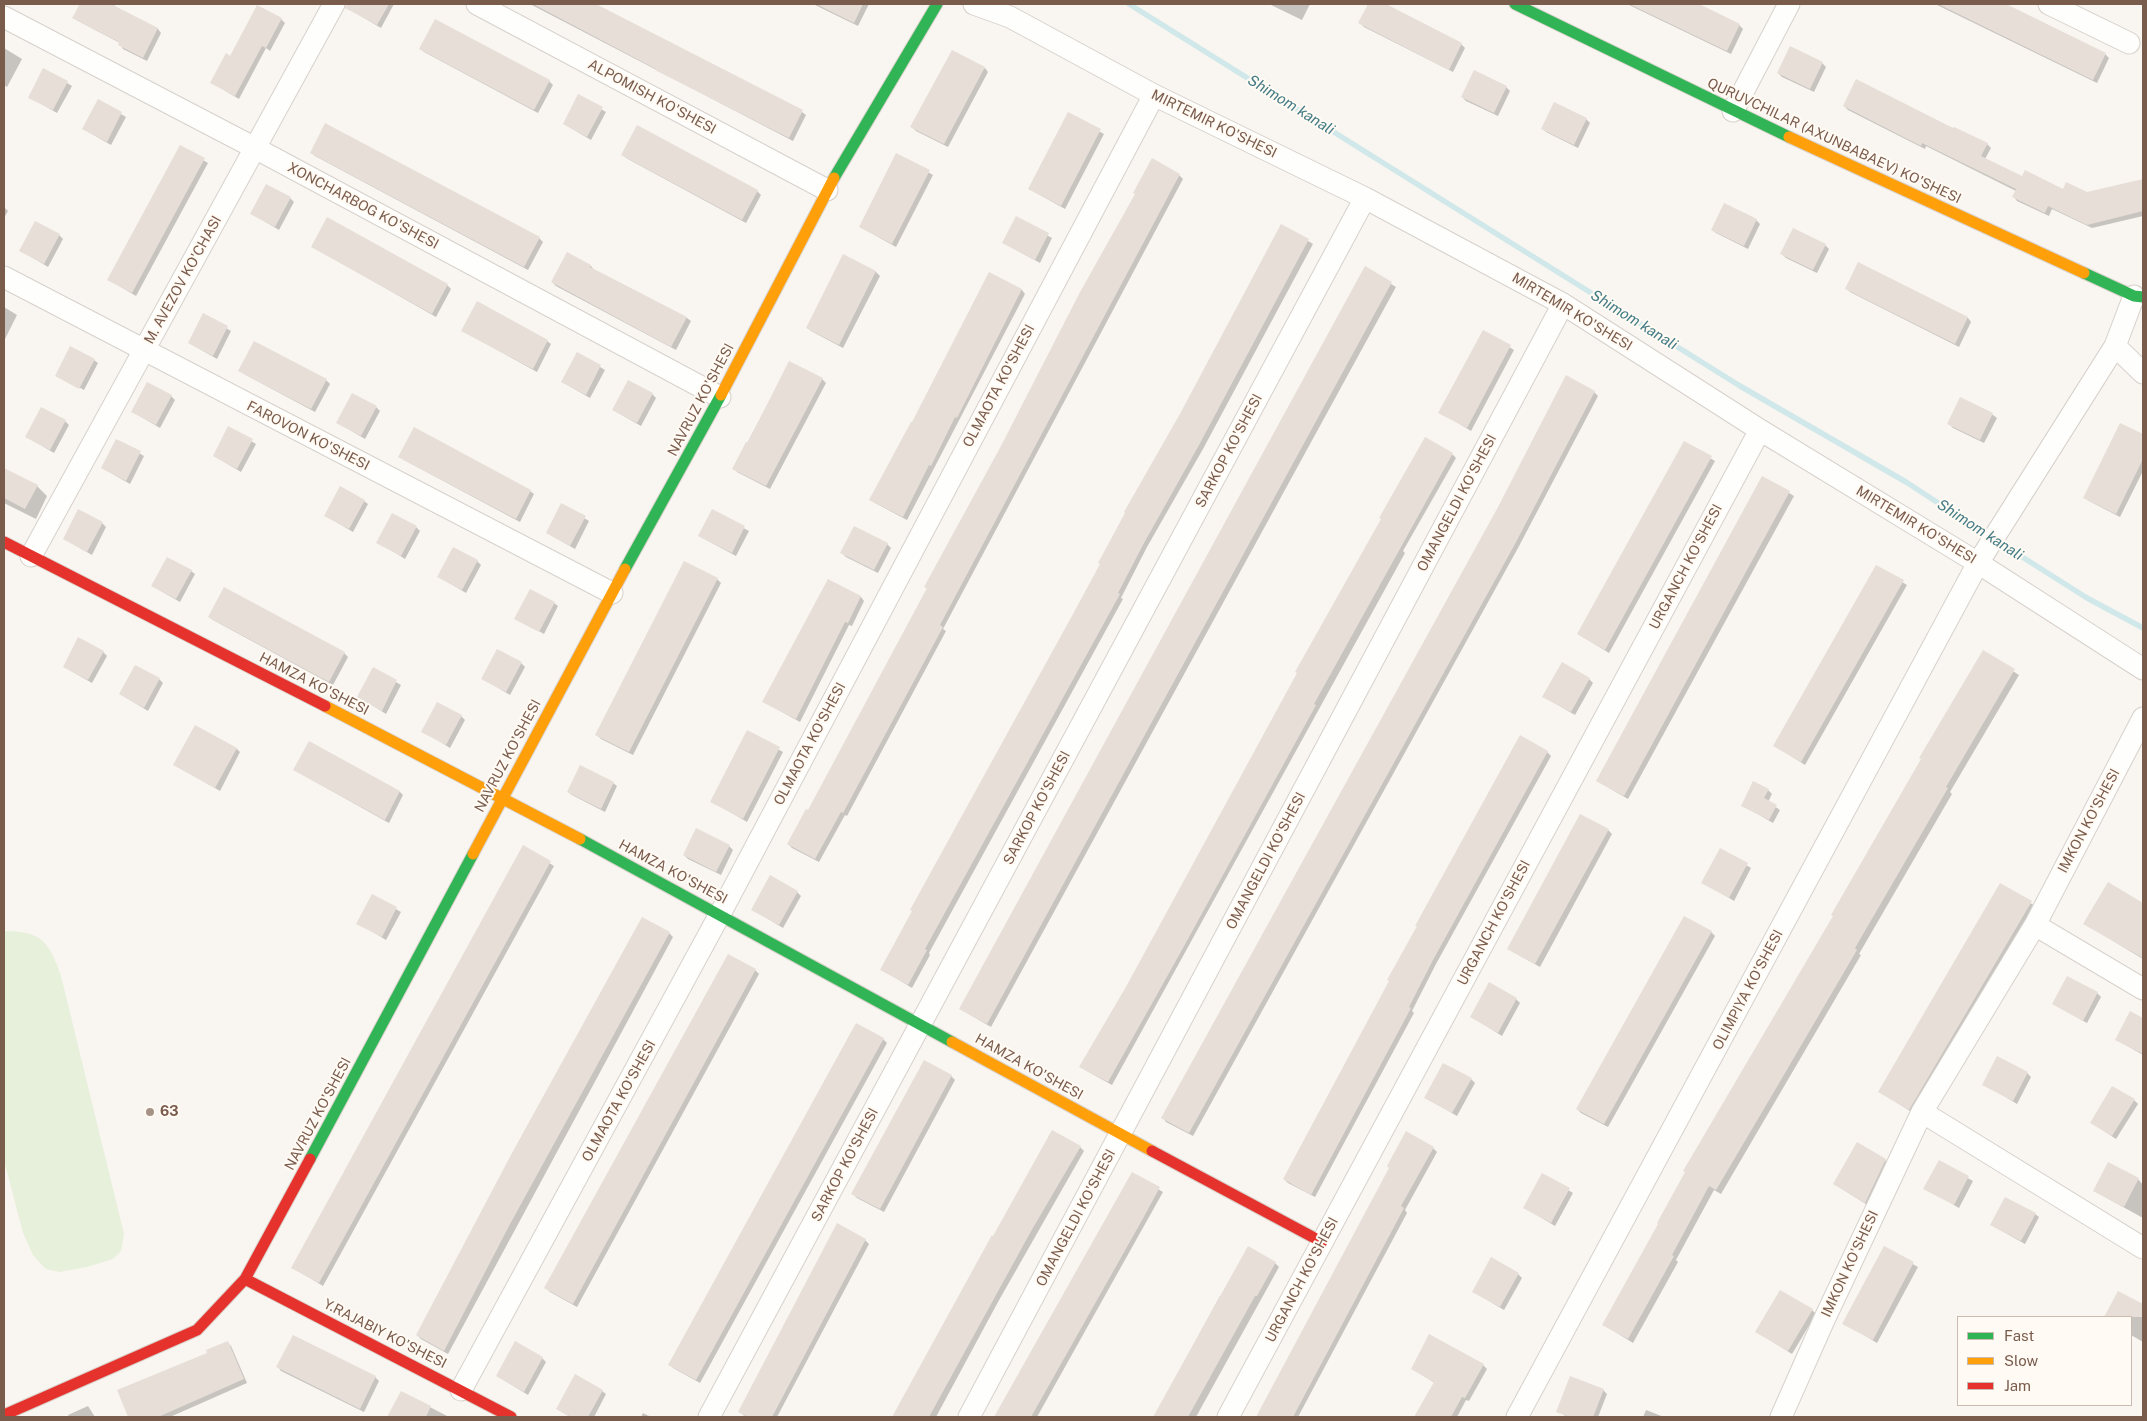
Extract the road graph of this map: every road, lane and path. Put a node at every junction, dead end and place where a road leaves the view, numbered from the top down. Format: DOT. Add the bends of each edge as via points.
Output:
graph roads {
  1 [pos="334,4"];
  2 [pos="477,4"];
  3 [pos="937,4"];
  4 [pos="974,4"];
  5 [pos="1515,4"];
  6 [pos="1789,4"];
  7 [pos="2049,4"];
  8 [pos="4,17"];
  9 [pos="2129,43"];
  10 [pos="1154,94"];
  11 [pos="1733,111"];
  12 [pos="255,148"];
  13 [pos="827,190"];
  14 [pos="1365,198"];
  15 [pos="4,277"];
  16 [pos="2138,296"];
  17 [pos="1563,304"];
  18 [pos="2115,346"];
  19 [pos="144,351"];
  20 [pos="2143,373"];
  21 [pos="720,397"];
  22 [pos="1760,430"];
  23 [pos="4,542"];
  24 [pos="31,556"];
  25 [pos="1978,563"];
  26 [pos="612,593"];
  27 [pos="2143,669"];
  28 [pos="2143,718"];
  29 [pos="503,798"];
  30 [pos="720,914"];
  31 [pos="2035,925"];
  32 [pos="2143,989"];
  33 [pos="921,1025"];
  34 [pos="1922,1112"];
  35 [pos="1120,1135"];
  36 [pos="1322,1242"];
  37 [pos="2143,1248"];
  38 [pos="245,1279"];
  39 [pos="461,1390"];
  40 [pos="4,1415"];
  41 [pos="510,1417"];
  42 [pos="709,1417"];
  43 [pos="969,1417"];
  44 [pos="1228,1417"];
  45 [pos="1517,1417"];
  46 [pos="1781,1417"];
  1 -- 12 [label="street, M. AVEZOV KO'CHASI"];
  2 -- 13 [label="street, ALPOMISH KO'SHESI"];
  3 -- 13 [label="street, NAVRUZ KO'SHESI"];
  4 -- 10 [label="street, MIRTEMIR KO'SHESI" via="1010,17"];
  5 -- 11 [label="street, QURUVCHILAR (AXUNBABAEV) KO'SHESI"];
  6 -- 11 [label="street"];
  7 -- 9 [label="street"];
  8 -- 12 [label="street, XONCHARBOG KO'SHESI"];
  10 -- 14 [label="street, MIRTEMIR KO'SHESI"];
  10 -- 30 [label="street, OLMAOTA KO'SHESI"];
  11 -- 16 [label="street, QURUVCHILAR (AXUNBABAEV) KO'SHESI"];
  12 -- 19 [label="street, M. AVEZOV KO'CHASI"];
  12 -- 21 [label="street, XONCHARBOG KO'SHESI"];
  13 -- 21 [label="street, NAVRUZ KO'SHESI"];
  14 -- 17 [label="street, MIRTEMIR KO'SHESI"];
  14 -- 33 [label="street, SARKOP KO'SHESI"];
  15 -- 19 [label="street, FAROVON KO'SHESI"];
  16 -- 18 [label="street, OLIMPIYA KO'SHESI"];
  17 -- 22 [label="street, MIRTEMIR KO'SHESI"];
  17 -- 35 [label="street, OMANGELDI KO'SHESI"];
  18 -- 20 [label="street"];
  18 -- 25 [label="street, OLIMPIYA KO'SHESI"];
  19 -- 24 [label="street, M. AVEZOV KO'CHASI"];
  19 -- 26 [label="street, FAROVON KO'SHESI"];
  21 -- 26 [label="street, NAVRUZ KO'SHESI"];
  22 -- 25 [label="street, MIRTEMIR KO'SHESI"];
  22 -- 36 [label="street, URGANCH KO'SHESI"];
  23 -- 24 [label="street, HAMZA KO'SHESI"];
  24 -- 29 [label="street, HAMZA KO'SHESI"];
  25 -- 27 [label="street, MIRTEMIR KO'SHESI"];
  25 -- 45 [label="street, OLIMPIYA KO'SHESI"];
  26 -- 29 [label="street, NAVRUZ KO'SHESI"];
  28 -- 31 [label="street, IMKON KO'SHESI"];
  29 -- 30 [label="street, HAMZA KO'SHESI"];
  29 -- 38 [label="street, NAVRUZ KO'SHESI"];
  30 -- 33 [label="street, HAMZA KO'SHESI"];
  30 -- 39 [label="street, OLMAOTA KO'SHESI"];
  31 -- 32 [label="street"];
  31 -- 34 [label="street, IMKON KO'SHESI"];
  33 -- 35 [label="street, HAMZA KO'SHESI"];
  33 -- 42 [label="street, SARKOP KO'SHESI"];
  34 -- 37 [label="street"];
  34 -- 46 [label="street, IMKON KO'SHESI"];
  35 -- 36 [label="street, HAMZA KO'SHESI"];
  35 -- 43 [label="street, OMANGELDI KO'SHESI"];
  36 -- 44 [label="street, URGANCH KO'SHESI"];
  38 -- 39 [label="street, Y.RAJABIY KO'SHESI"];
  38 -- 40 [label="street, NAVRUZ KO'SHESI" via="196,1330"];
  39 -- 41 [label="street, Y.RAJABIY KO'SHESI"];
}
